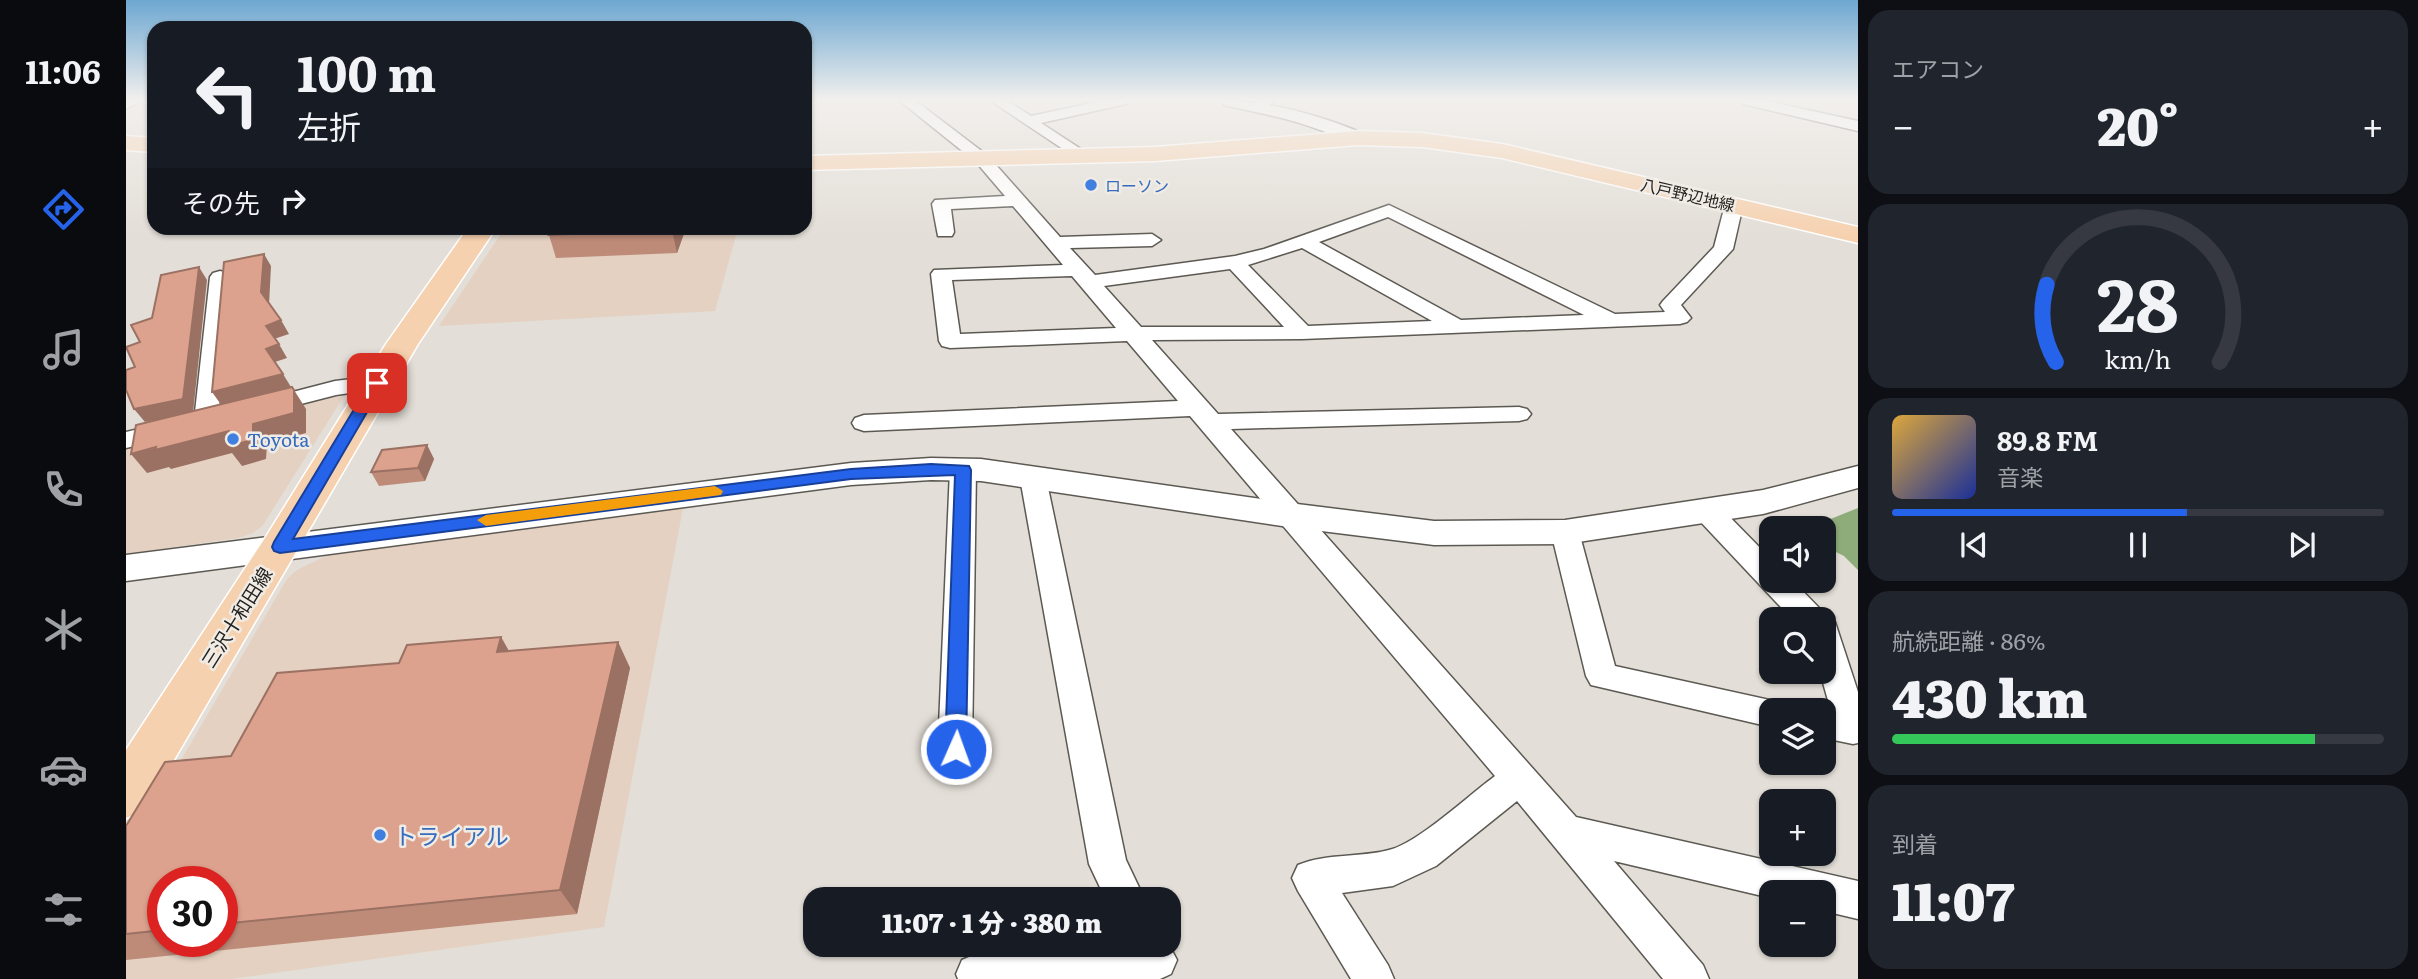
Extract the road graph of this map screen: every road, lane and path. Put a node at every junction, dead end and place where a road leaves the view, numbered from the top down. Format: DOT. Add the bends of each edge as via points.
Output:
graph roads {
  1 [pos="966,147"];
  2 [pos="1067,147"];
  3 [pos="1265,147"];
  4 [pos="1471,147"];
  5 [pos="1081,156"];
  6 [pos="982,159"];
  7 [pos="812,163"];
  8 [pos="1018,201"];
  9 [pos="1734,205"];
  10 [pos="945,232"];
  11 [pos="477,235"];
  12 [pos="1858,235"];
  13 [pos="1152,240"];
  14 [pos="1303,241"];
  15 [pos="1056,243"];
  16 [pos="1235,261"];
  17 [pos="1086,276"];
  18 [pos="220,277"];
  19 [pos="1612,321"];
  20 [pos="1457,327"];
  21 [pos="1302,333"];
  22 [pos="1137,334"];
  23 [pos="377,383"];
  24 [pos="1519,414"];
  25 [pos="1203,415"];
  26 [pos="206,421"];
  27 [pos="864,423"];
  28 [pos="126,440"];
  29 [pos="963,470"];
  30 [pos="1858,477"];
  31 [pos="1033,478"];
  32 [pos="1707,511"];
  33 [pos="1289,515"];
  34 [pos="1565,532"];
  35 [pos="280,547"];
  36 [pos="1759,565"];
  37 [pos="126,568"];
  38 [pos="1786,593"];
  39 [pos="1800,607"];
  40 [pos="1836,672"];
  41 [pos="1759,710"];
  42 [pos="1836,726"];
  43 [pos="956,749"];
  44 [pos="1519,778"];
  45 [pos="126,794"];
  46 [pos="1566,832"];
  47 [pos="1120,887"];
  48 [pos="1858,900"];
  49 [pos="1158,961"];
  50 [pos="976,974"];
  51 [pos="1374,979"];
  52 [pos="1689,979"];
  1 -- 6 [label="street"];
  2 -- 5 [label="street"];
  3 -- 5 [label="main road, 八戸野辺地線"];
  4 -- 9 [label="main road, 八戸野辺地線"];
  5 -- 6 [label="main road, 八戸野辺地線"];
  6 -- 7 [label="main road, 八戸野辺地線"];
  6 -- 8 [label="street"];
  8 -- 10 [label="street" via="941,204"];
  8 -- 15 [label="street"];
  9 -- 12 [label="main road, 八戸野辺地線"];
  9 -- 19 [label="street" via="1723,249 1670,305 1680,318"];
  11 -- 23 [label="main road, 三沢十和田線"];
  13 -- 15 [label="street"];
  14 -- 16 [label="street"];
  14 -- 19 [label="street" via="1389,210"];
  14 -- 20 [label="street"];
  15 -- 17 [label="street"];
  16 -- 17 [label="street"];
  16 -- 21 [label="street"];
  17 -- 22 [label="street"];
  17 -- 22 [label="street" via="941,274 950,341"];
  18 -- 26 [label="street"];
  19 -- 20 [label="street"];
  20 -- 21 [label="street"];
  21 -- 22 [label="street"];
  22 -- 25 [label="street"];
  23 -- 26 [label="street" via="335,388"];
  23 -- 35 [label="main road, 三沢十和田線"];
  24 -- 25 [label="street"];
  25 -- 27 [label="street"];
  25 -- 33 [label="street"];
  26 -- 28 [label="street"];
  29 -- 31 [label="street"];
  29 -- 35 [label="street" via="851,474"];
  29 -- 43 [label="street"];
  30 -- 32 [label="street"];
  31 -- 33 [label="street"];
  31 -- 47 [label="street" via="1108,864"];
  32 -- 34 [label="street"];
  32 -- 36 [label="street"];
  33 -- 34 [label="street" via="1434,533"];
  33 -- 44 [label="street"];
  34 -- 41 [label="street" via="1602,676"];
  35 -- 37 [label="street"];
  35 -- 45 [label="main road, 三沢十和田線"];
  38 -- 39 [label="street"];
  40 -- 42 [label="street" via="1853,730"];
  44 -- 46 [label="street"];
  44 -- 51 [label="street" via="1423,853 1394,868 1311,878"];
  46 -- 48 [label="street"];
  46 -- 52 [label="street"];
  49 -- 50 [label="street"];
}
